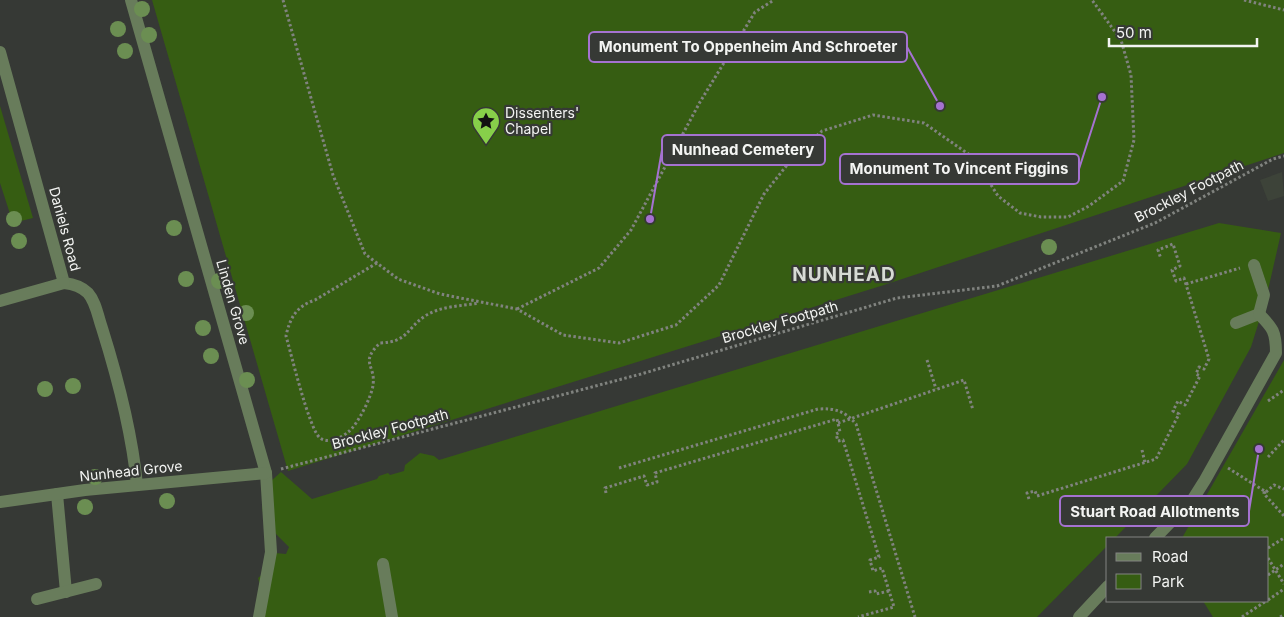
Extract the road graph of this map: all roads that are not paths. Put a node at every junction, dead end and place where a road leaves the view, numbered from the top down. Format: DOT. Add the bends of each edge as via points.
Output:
graph roads {
  1 [pos="131,0"];
  2 [pos="0,52"];
  3 [pos="1250,266"];
  4 [pos="64,283"];
  5 [pos="0,301"];
  6 [pos="1259,314"];
  7 [pos="1236,323"];
  8 [pos="266,473"];
  9 [pos="137,485"];
  10 [pos="57,494"];
  11 [pos="0,502"];
  12 [pos="1156,537"];
  13 [pos="383,564"];
  14 [pos="96,584"];
  15 [pos="1106,588"];
  16 [pos="66,592"];
  17 [pos="37,598"];
  18 [pos="259,617"];
  19 [pos="392,617"];
  20 [pos="1079,617"];
  1 -- 8 [label="street, Linden Grove"];
  2 -- 4 [label="street, Daniels Road"];
  3 -- 6 [label="street" via="1264,295"];
  4 -- 5 [label="street"];
  4 -- 9 [label="street, Daniels Road" via="83,289 94,303 124,411"];
  6 -- 7 [label="street"];
  6 -- 12 [label="street" via="1273,328 1276,353 1201,487"];
  8 -- 9 [label="street, Nunhead Grove"];
  8 -- 18 [label="street, Linden Grove" via="271,552"];
  9 -- 10 [label="street, Nunhead Grove"];
  10 -- 11 [label="street, Nunhead Grove"];
  10 -- 16 [label="street"];
  13 -- 19 [label="street"];
  14 -- 16 [label="street"];
  15 -- 20 [label="street"];
  16 -- 17 [label="street"];
}
